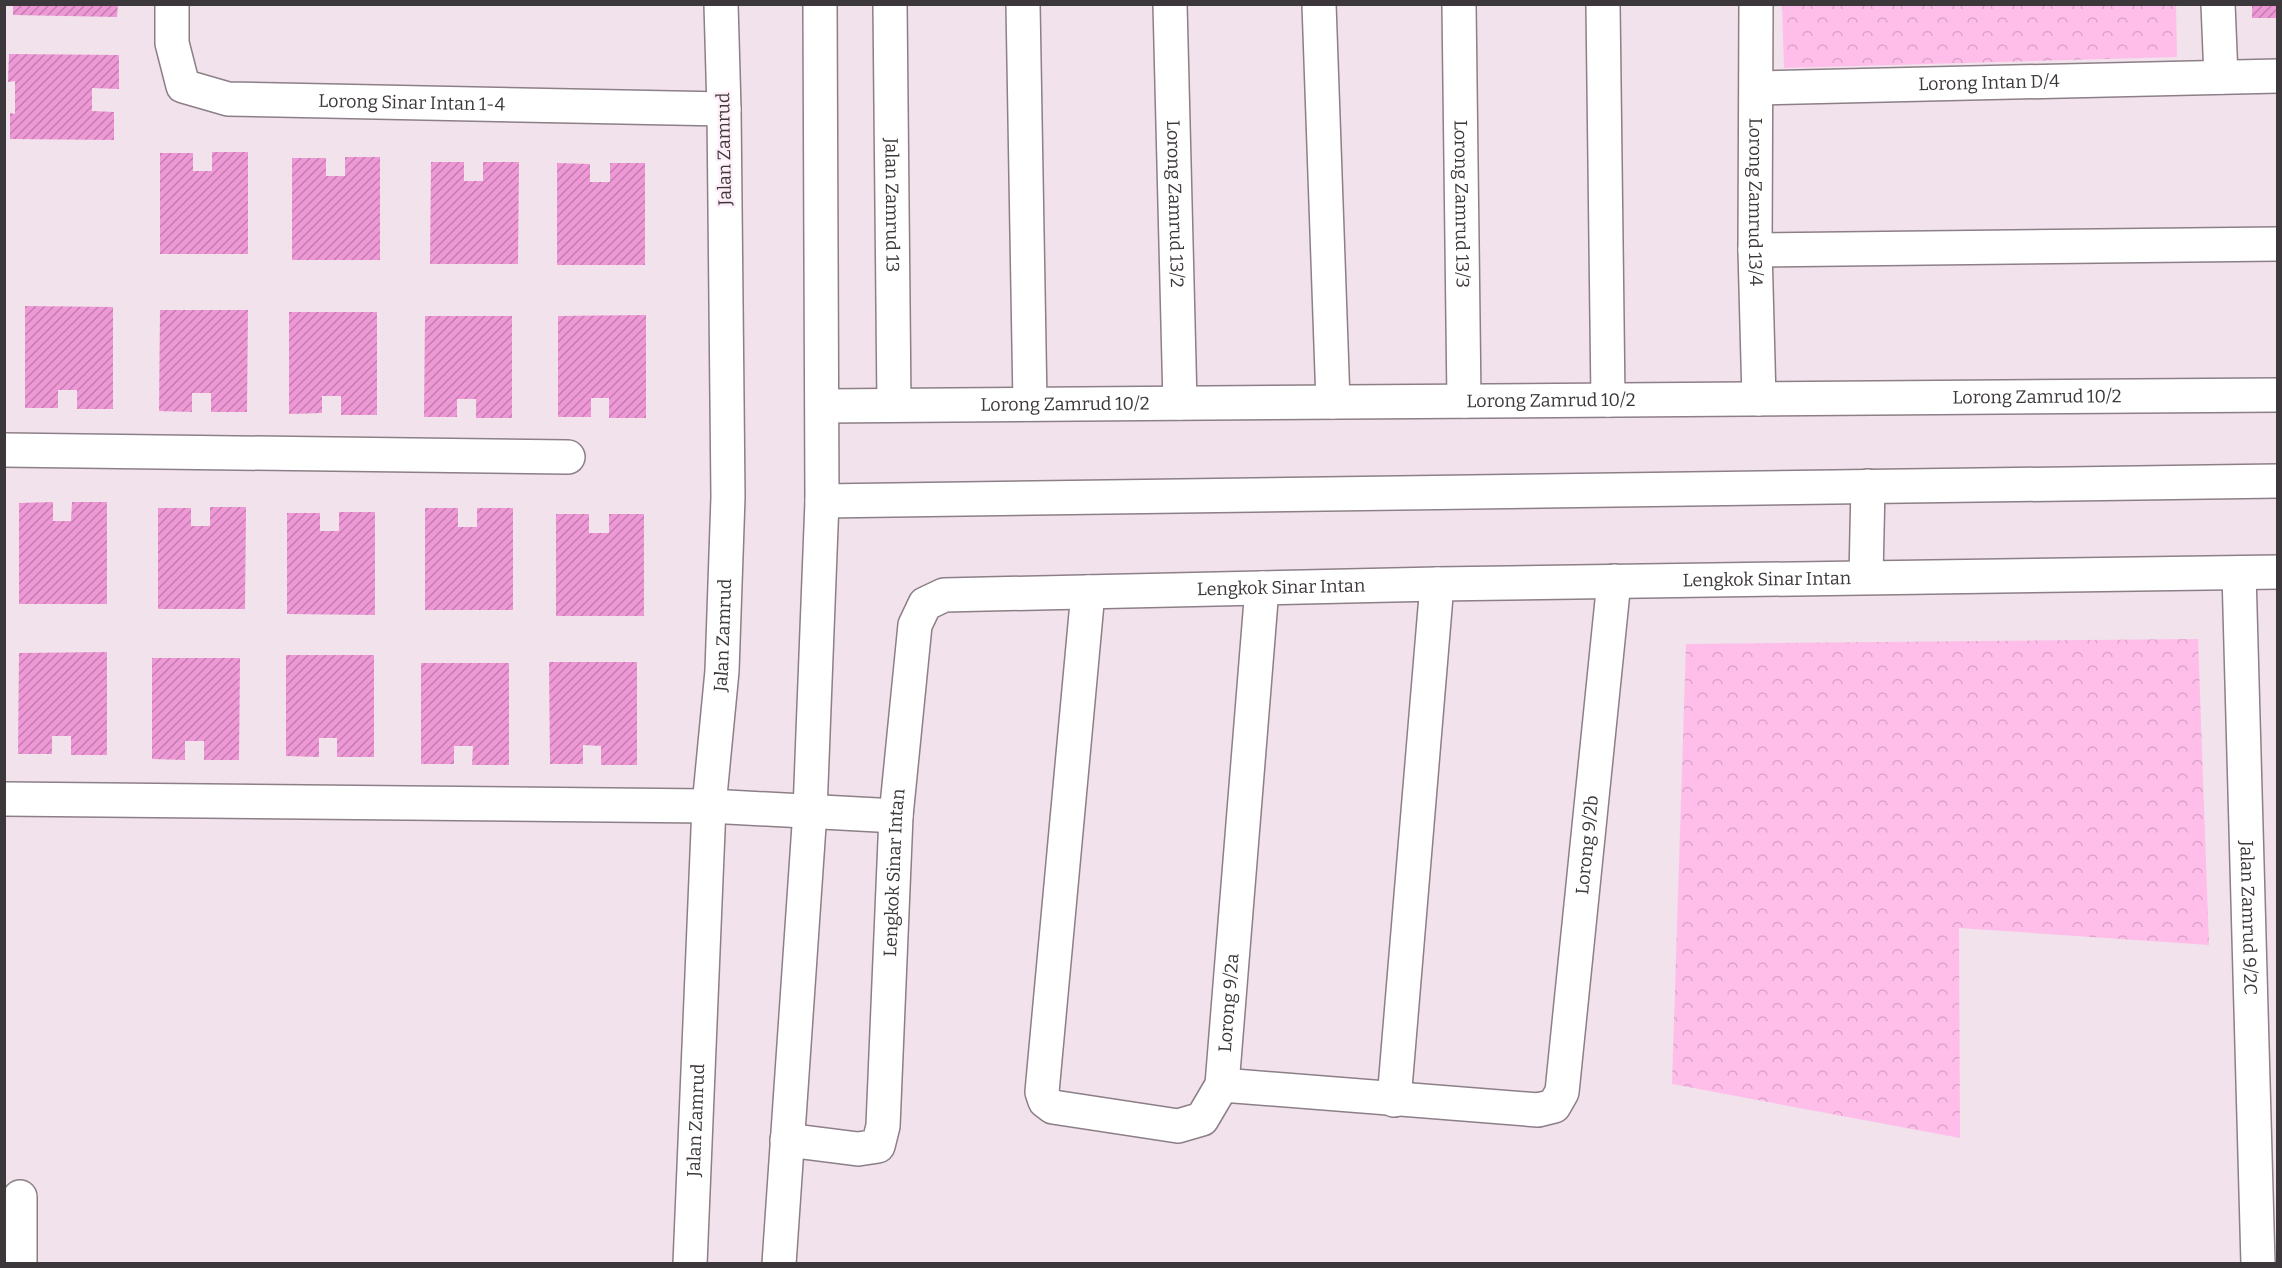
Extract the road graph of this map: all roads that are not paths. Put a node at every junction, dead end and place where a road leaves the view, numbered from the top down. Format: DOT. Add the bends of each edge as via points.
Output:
graph roads {
  1 [pos="172,4"];
  2 [pos="721,4"];
  3 [pos="820,4"];
  4 [pos="890,4"];
  5 [pos="1023,4"];
  6 [pos="1170,4"];
  7 [pos="1319,4"];
  8 [pos="1459,4"];
  9 [pos="1603,4"];
  10 [pos="1756,4"];
  11 [pos="2218,4"];
  12 [pos="2277,76"];
  13 [pos="2221,77"];
  14 [pos="1757,88"];
  15 [pos="724,108"];
  16 [pos="2277,244"];
  17 [pos="1755,250"];
  18 [pos="2277,395"];
  19 [pos="1759,399"];
  20 [pos="1608,400"];
  21 [pos="1464,401"];
  22 [pos="1333,402"];
  23 [pos="1180,403"];
  24 [pos="1030,404"];
  25 [pos="894,405"];
  26 [pos="823,406"];
  27 [pos="4,450"];
  28 [pos="568,457"];
  29 [pos="2277,481"];
  30 [pos="1868,486"];
  31 [pos="822,501"];
  32 [pos="2277,572"];
  33 [pos="2239,573"];
  34 [pos="1866,577"];
  35 [pos="1614,581"];
  36 [pos="1437,584"];
  37 [pos="1262,588"];
  38 [pos="1088,592"];
  39 [pos="4,799"];
  40 [pos="709,806"];
  41 [pos="810,811"];
  42 [pos="896,816"];
  43 [pos="1222,1085"];
  44 [pos="1394,1100"];
  45 [pos="787,1140"];
  46 [pos="20,1197"];
  47 [pos="20,1263"];
  48 [pos="690,1263"];
  49 [pos="779,1263"];
  50 [pos="2258,1263"];
  1 -- 15 [label="street, Lorong Sinar Intan 1-4" via="171,44 183,86 228,99"];
  2 -- 15 [label="street, Jalan Zamrud"];
  3 -- 26 [label="street"];
  4 -- 25 [label="street, Jalan Zamrud 13"];
  5 -- 24 [label="street"];
  6 -- 23 [label="street, Lorong Zamrud 13/2"];
  7 -- 22 [label="street"];
  8 -- 21 [label="street, Lorong Zamrud 13/3"];
  9 -- 20 [label="street"];
  10 -- 14 [label="street, Lorong Zamrud 13/4"];
  11 -- 13 [label="street"];
  12 -- 13 [label="street, Lorong Intan D/4"];
  13 -- 14 [label="street, Lorong Intan D/4"];
  14 -- 17 [label="street, Lorong Zamrud 13/4"];
  15 -- 40 [label="street, Jalan Zamrud" via="728,497 722,671"];
  16 -- 17 [label="street"];
  17 -- 19 [label="street, Lorong Zamrud 13/4"];
  18 -- 19 [label="street, Lorong Zamrud 10/2"];
  19 -- 20 [label="street, Lorong Zamrud 10/2"];
  20 -- 21 [label="street, Lorong Zamrud 10/2"];
  21 -- 22 [label="street, Lorong Zamrud 10/2"];
  22 -- 23 [label="street, Lorong Zamrud 10/2"];
  23 -- 24 [label="street, Lorong Zamrud 10/2"];
  24 -- 25 [label="street, Lorong Zamrud 10/2"];
  25 -- 26 [label="street, Lorong Zamrud 10/2"];
  26 -- 31 [label="street"];
  27 -- 28 [label="street"];
  29 -- 30 [label="street"];
  30 -- 31 [label="street"];
  30 -- 34 [label="street"];
  31 -- 41 [label="street"];
  32 -- 33 [label="street, Lengkok Sinar Intan"];
  33 -- 34 [label="street, Lengkok Sinar Intan"];
  33 -- 50 [label="street, Jalan Zamrud 9/2C"];
  34 -- 35 [label="street, Lengkok Sinar Intan"];
  35 -- 36 [label="street, Lengkok Sinar Intan"];
  35 -- 44 [label="street, Lorong 9/2b" via="1562,1092 1554,1106 1538,1110"];
  36 -- 37 [label="street, Lengkok Sinar Intan"];
  36 -- 44 [label="street"];
  37 -- 38 [label="street, Lengkok Sinar Intan"];
  37 -- 43 [label="street, Lorong 9/2a"];
  38 -- 42 [label="street, Lengkok Sinar Intan" via="944,595 925,603 915,625"];
  38 -- 43 [label="street" via="1042,1092 1053,1107 1178,1126 1202,1119"];
  39 -- 40 [label="street"];
  40 -- 41 [label="street"];
  40 -- 48 [label="street, Jalan Zamrud"];
  41 -- 42 [label="street"];
  41 -- 45 [label="street"];
  42 -- 45 [label="street, Lengkok Sinar Intan" via="883,1126 878,1146 858,1149"];
  43 -- 44 [label="street"];
  45 -- 49 [label="street"];
  46 -- 47 [label="street"];
}
